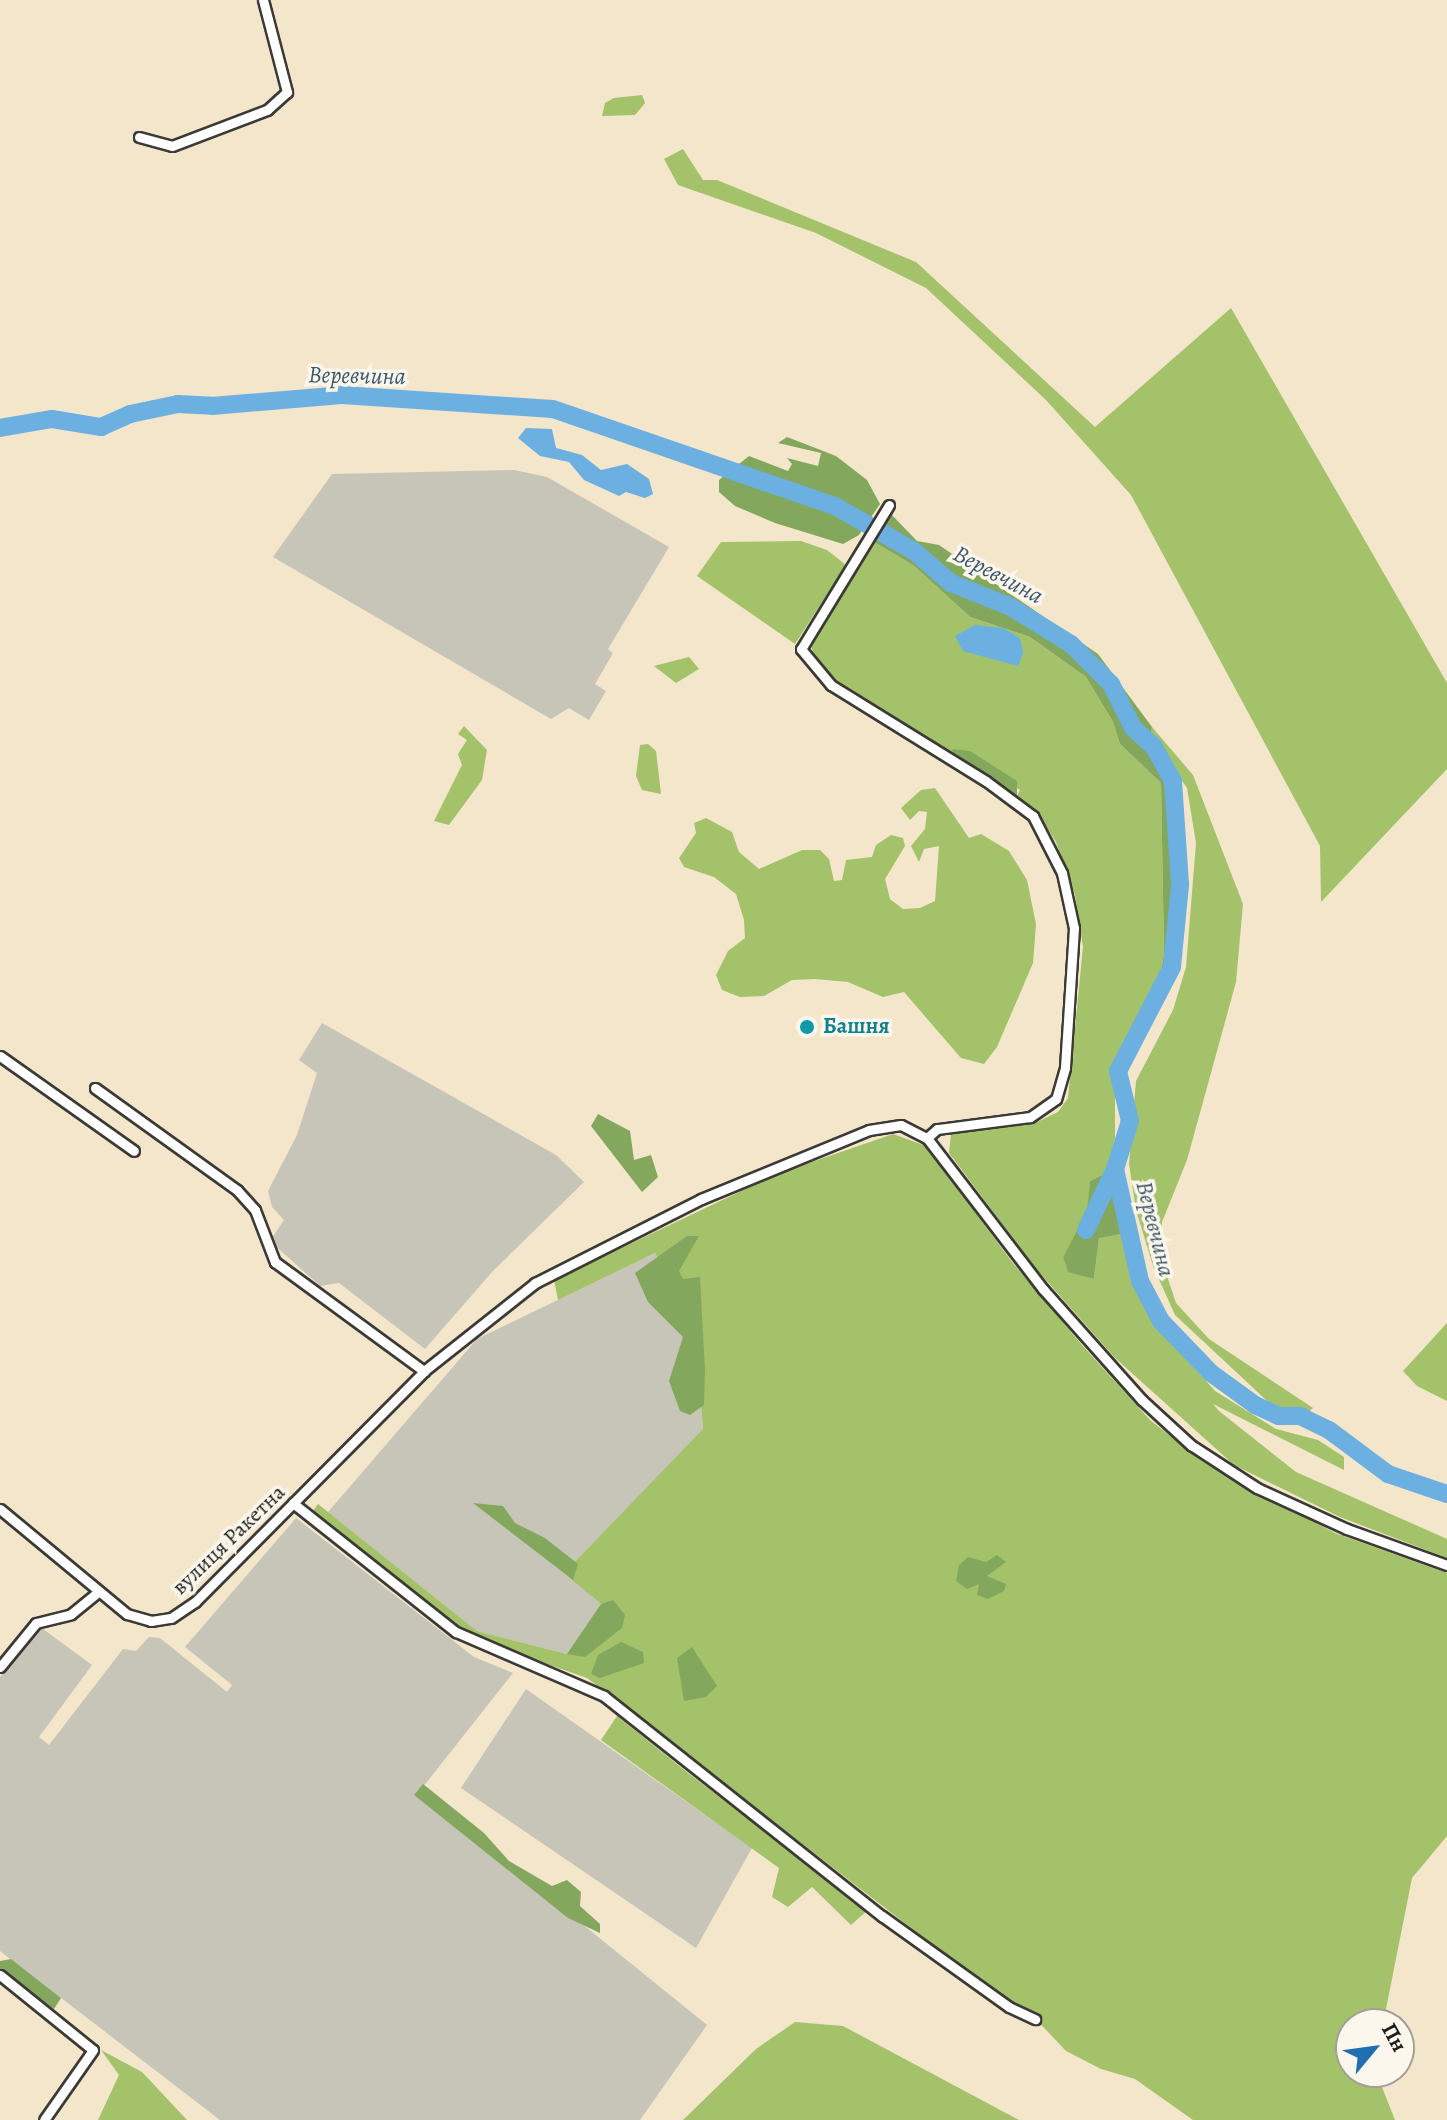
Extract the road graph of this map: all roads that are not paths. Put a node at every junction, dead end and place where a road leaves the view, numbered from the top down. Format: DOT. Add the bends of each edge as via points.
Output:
graph roads {
  1 [pos="263,0"];
  2 [pos="139,137"];
  3 [pos="889,505"];
  4 [pos="0,1056"];
  5 [pos="95,1088"];
  6 [pos="927,1138"];
  7 [pos="134,1151"];
  8 [pos="424,1371"];
  9 [pos="293,1503"];
  10 [pos="2,1514"];
  11 [pos="1447,1565"];
  12 [pos="99,1591"];
  13 [pos="0,1667"];
  14 [pos="0,1975"];
  15 [pos="1035,2019"];
  16 [pos="44,2120"];
  1 -- 2 [label="street" via="287,92 267,110 172,146"];
  3 -- 6 [label="street" via="801,649 831,685 1033,816 1062,873 1074,928 1065,1068 1056,1099 1030,1117 937,1129"];
  4 -- 7 [label="street"];
  5 -- 8 [label="street" via="237,1190 255,1210 275,1262"];
  6 -- 8 [label="street, вулиця Ракетна" via="901,1125 869,1130 647,1223 535,1283"];
  6 -- 11 [label="street" via="1043,1289 1142,1400 1191,1445 1257,1488 1347,1529"];
  8 -- 9 [label="street, вулиця Ракетна"];
  9 -- 12 [label="street, вулиця Ракетна" via="195,1602 171,1618 140,1620"];
  9 -- 15 [label="street" via="456,1632 604,1696 882,1916 1009,2007"];
  10 -- 12 [label="street, вулиця Ракетна"];
  12 -- 13 [label="street" via="71,1614 36,1623"];
  14 -- 16 [label="street" via="93,2050 93,2058"];
}
